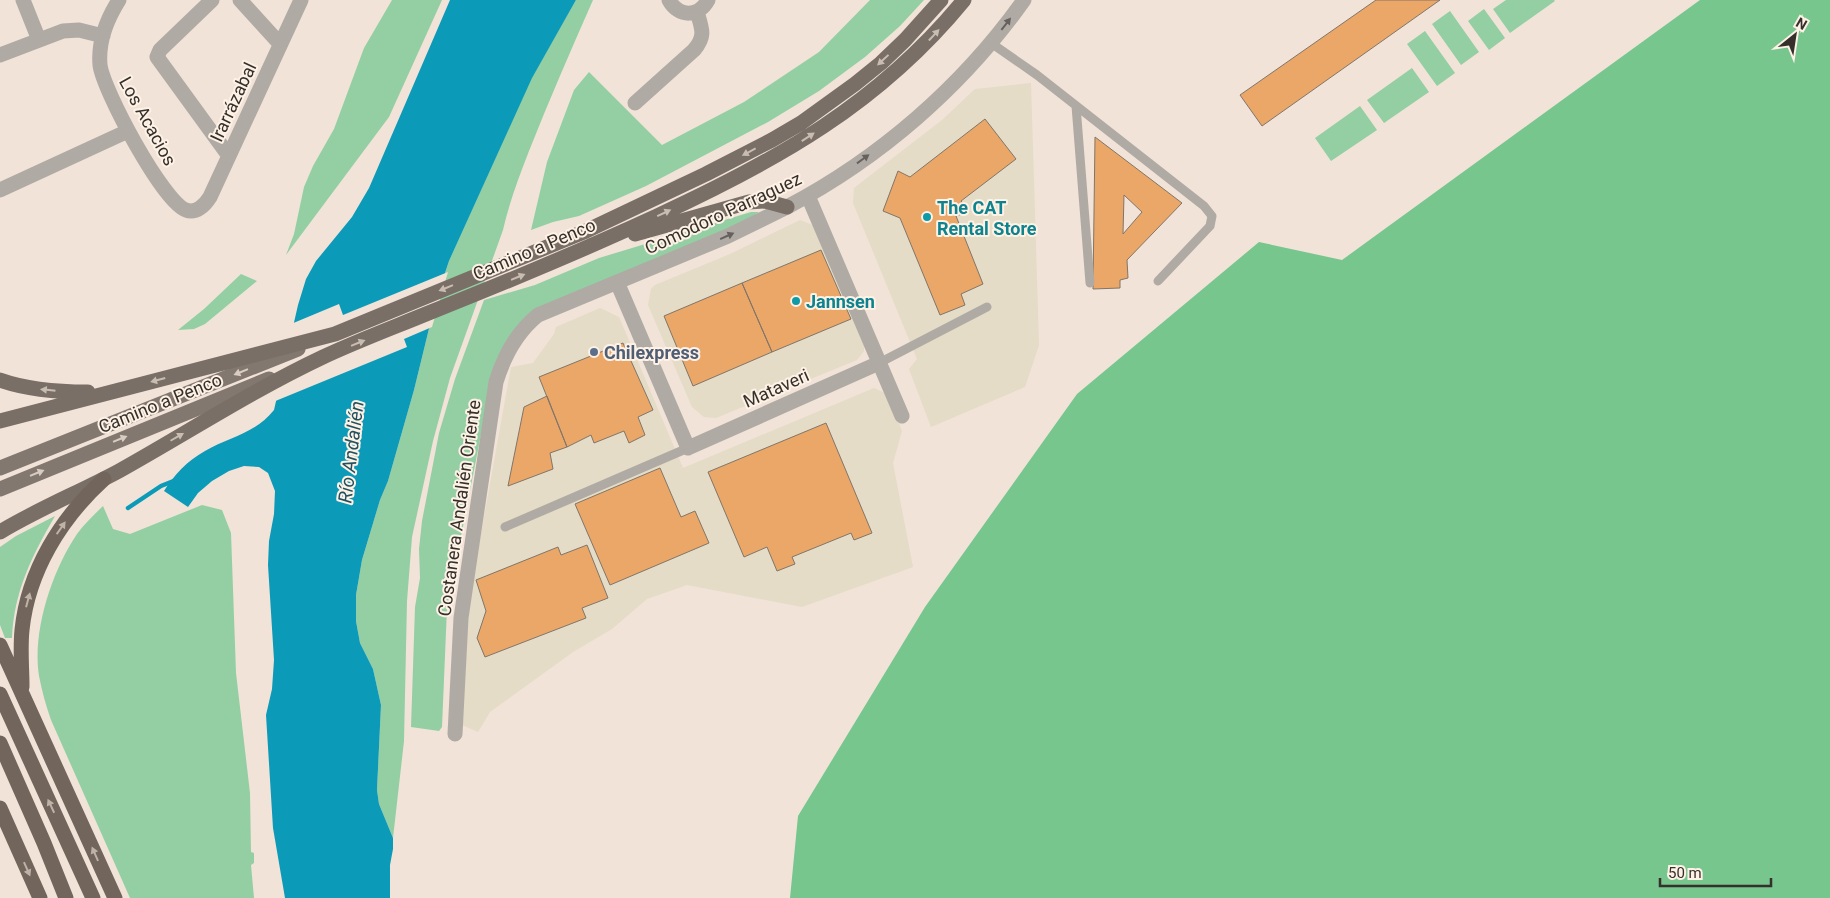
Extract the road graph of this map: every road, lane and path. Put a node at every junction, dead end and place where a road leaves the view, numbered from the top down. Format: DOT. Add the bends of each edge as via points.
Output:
graph roads {
  1 [pos="23,0"];
  2 [pos="119,0"];
  3 [pos="212,0"];
  4 [pos="240,0"];
  5 [pos="301,0"];
  6 [pos="669,0"];
  7 [pos="708,0"];
  8 [pos="941,0"];
  9 [pos="964,0"];
  10 [pos="1024,0"];
  11 [pos="697,12"];
  12 [pos="103,36"];
  13 [pos="39,40"];
  14 [pos="991,43"];
  15 [pos="280,44"];
  16 [pos="0,55"];
  17 [pos="635,103"];
  18 [pos="1076,106"];
  19 [pos="128,131"];
  20 [pos="229,156"];
  21 [pos="0,190"];
  22 [pos="808,196"];
  23 [pos="787,207"];
  24 [pos="191,211"];
  25 [pos="588,248"];
  26 [pos="1158,281"];
  27 [pos="617,282"];
  28 [pos="1090,283"];
  29 [pos="988,307"];
  30 [pos="550,309"];
  31 [pos="335,334"];
  32 [pos="879,362"];
  33 [pos="0,380"];
  34 [pos="114,391"];
  35 [pos="205,412"];
  36 [pos="902,416"];
  37 [pos="0,421"];
  38 [pos="688,448"];
  39 [pos="0,468"];
  40 [pos="104,479"];
  41 [pos="0,489"];
  42 [pos="505,527"];
  43 [pos="0,532"];
  44 [pos="0,645"];
  45 [pos="23,693"];
  46 [pos="0,694"];
  47 [pos="455,734"];
  48 [pos="0,743"];
  49 [pos="0,808"];
  50 [pos="40,898"];
  51 [pos="66,898"];
  52 [pos="93,898"];
  53 [pos="114,898"];
  1 -- 13 [label="street"];
  2 -- 12 [label="street, Los Acacios"];
  3 -- 20 [label="street" via="160,50 157,58"];
  4 -- 15 [label="street"];
  5 -- 15 [label="street, Irarrázabal"];
  6 -- 11 [label="street" via="675,9 689,14"];
  7 -- 11 [label="street"];
  8 -- 31 [label="highway, Camino a Penco, one-way" via="881,63 801,123 772,140 586,231"];
  25 -- 9 [label="highway, Camino a Penco, one-way" via="764,164 830,122 912,56"];
  14 -- 10 [label="street, Comodoro Parraguez, one-way"];
  11 -- 17 [label="street" via="703,33 700,43"];
  12 -- 13 [label="street" via="71,30"];
  12 -- 19 [label="street, Los Acacios" via="102,75"];
  13 -- 16 [label="street"];
  14 -- 18 [label="lane"];
  22 -- 14 [label="street, Comodoro Parraguez, one-way" via="900,131 941,96"];
  15 -- 20 [label="street, Irarrázabal"];
  18 -- 26 [label="lane" via="1204,206 1212,216 1210,226"];
  18 -- 28 [label="lane"];
  19 -- 21 [label="street"];
  19 -- 24 [label="street, Los Acacios" via="172,199"];
  20 -- 24 [label="street, Irarrázabal" via="206,203"];
  22 -- 23 [label="street, Comodoro Parraguez"];
  22 -- 32 [label="street"];
  23 -- 25 [label="highway" via="765,201 749,202"];
  27 -- 23 [label="street, Comodoro Parraguez, one-way" via="728,236"];
  35 -- 25 [label="highway, Camino a Penco, one-way" via="324,356"];
  27 -- 30 [label="street, Comodoro Parraguez"];
  27 -- 38 [label="street"];
  29 -- 32 [label="lane"];
  30 -- 47 [label="street, Costanera Andalién Oriente" via="528,324 508,351 496,382 461,618"];
  31 -- 34 [label="highway, one-way"];
  31 -- 39 [label="main road, Camino a Penco, one-way"];
  32 -- 36 [label="street"];
  32 -- 38 [label="street, Mataveri"];
  34 -- 33 [label="highway, one-way" via="69,392"];
  34 -- 37 [label="highway"];
  40 -- 35 [label="highway, Camino a Penco, one-way"];
  41 -- 35 [label="main road, Camino a Penco, one-way" via="75,458"];
  38 -- 42 [label="lane"];
  40 -- 43 [label="highway, Camino a Penco"];
  45 -- 40 [label="highway, one-way" via="22,631 32,586 56,536"];
  44 -- 45 [label="highway"];
  53 -- 45 [label="highway, one-way"];
  52 -- 46 [label="highway, one-way"];
  48 -- 51 [label="highway"];
  49 -- 50 [label="highway, one-way"];
}
